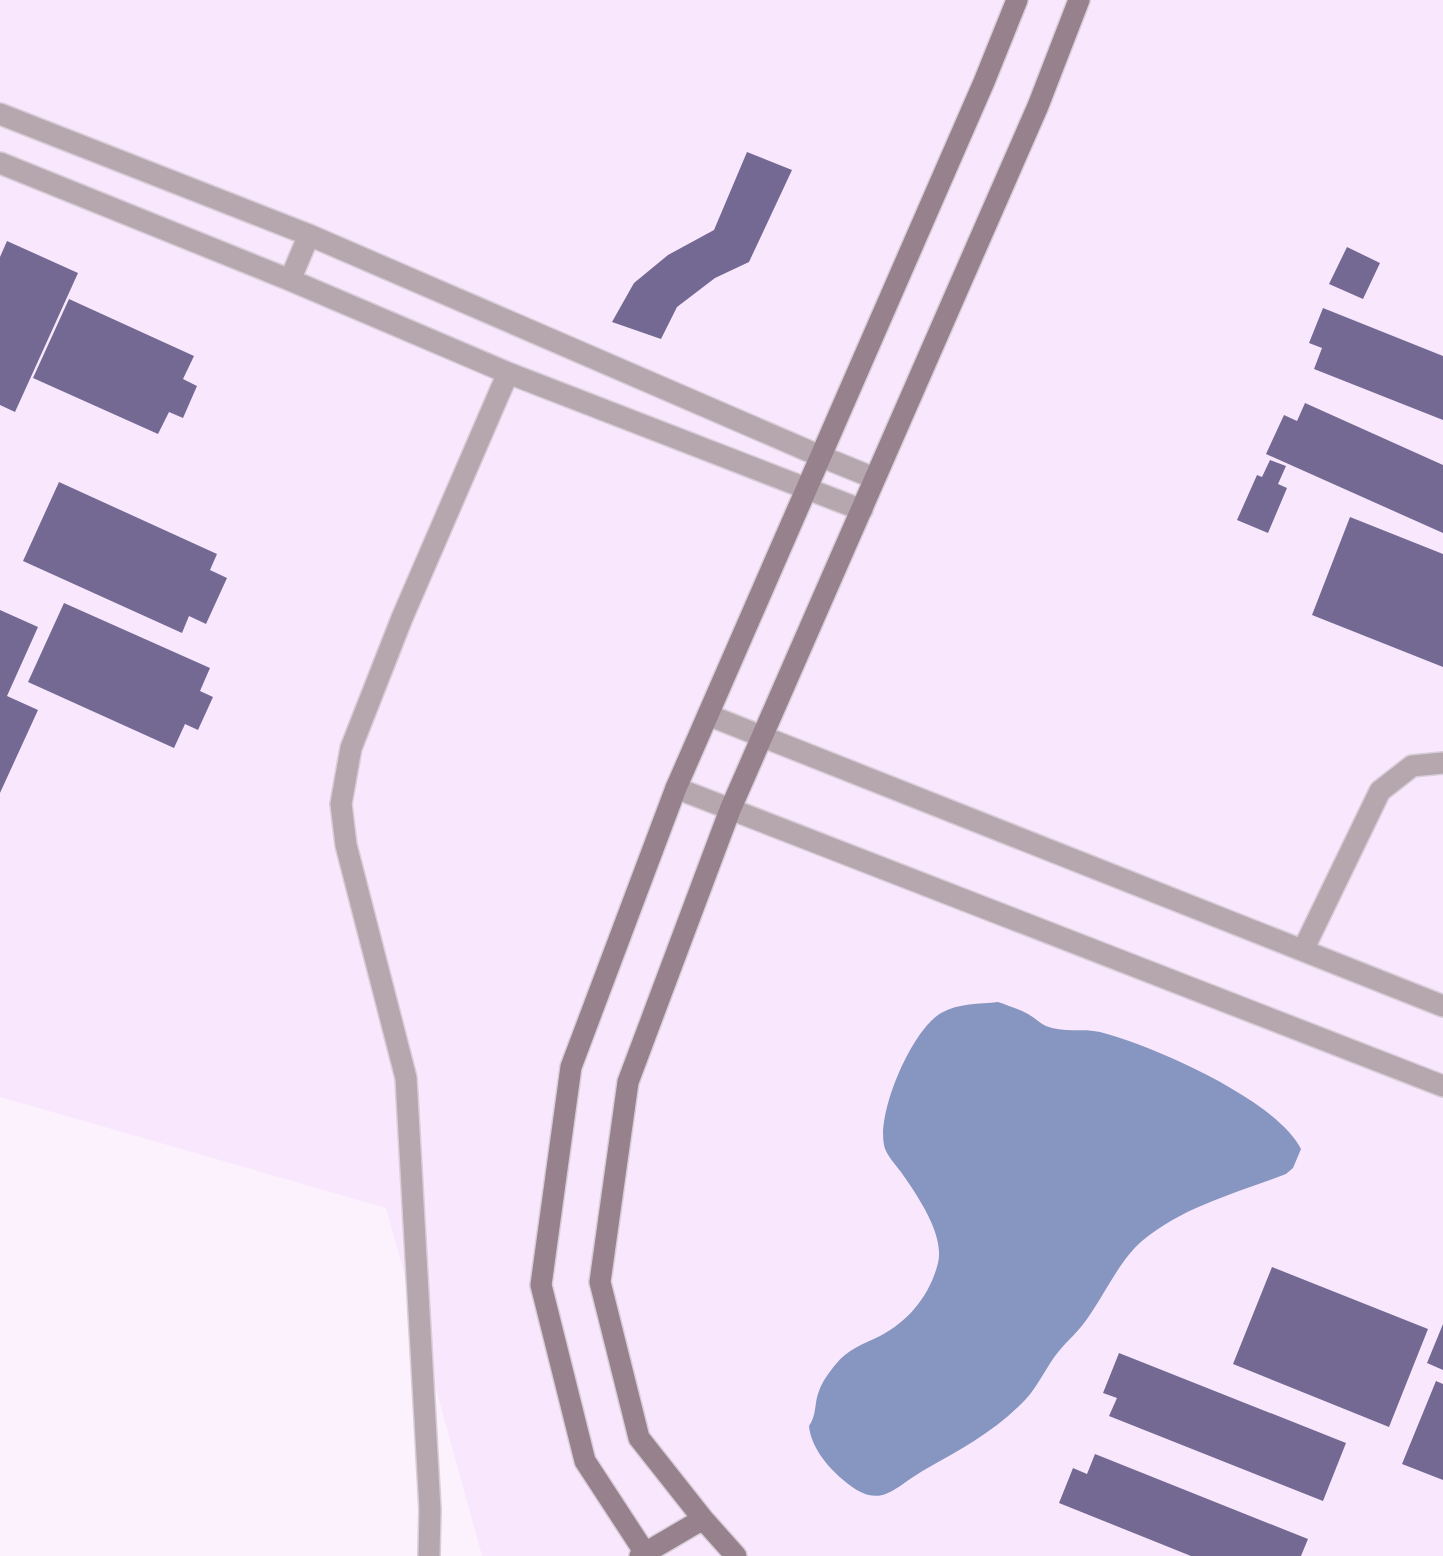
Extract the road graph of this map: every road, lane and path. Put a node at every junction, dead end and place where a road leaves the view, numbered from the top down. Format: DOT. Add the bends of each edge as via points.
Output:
graph roads {
  1 [pos="1017,0"];
  2 [pos="1079,0"];
  3 [pos="0,114"];
  4 [pos="0,163"];
  5 [pos="309,235"];
  6 [pos="290,280"];
  7 [pos="508,373"];
  8 [pos="820,456"];
  9 [pos="874,478"];
  10 [pos="807,487"];
  11 [pos="862,510"];
  12 [pos="708,715"];
  13 [pos="763,735"];
  14 [pos="1443,763"];
  15 [pos="676,788"];
  16 [pos="730,810"];
  17 [pos="1303,950"];
  18 [pos="1443,1006"];
  19 [pos="1443,1086"];
  20 [pos="704,1519"];
  21 [pos="714,1548"];
  22 [pos="644,1555"];
  23 [pos="429,1556"];
  24 [pos="736,1556"];
  1 -- 8 [label="main road"];
  2 -- 9 [label="main road" via="1038,106"];
  3 -- 5 [label="street"];
  4 -- 6 [label="street"];
  5 -- 6 [label="street"];
  5 -- 8 [label="street"];
  6 -- 7 [label="street"];
  7 -- 10 [label="street"];
  7 -- 23 [label="street" via="351,748 341,804 346,845 407,1078"];
  8 -- 9 [label="street"];
  8 -- 10 [label="main road"];
  9 -- 11 [label="main road"];
  10 -- 11 [label="street"];
  10 -- 12 [label="main road"];
  11 -- 13 [label="main road"];
  12 -- 13 [label="street"];
  12 -- 15 [label="main road"];
  13 -- 16 [label="main road"];
  13 -- 17 [label="street"];
  14 -- 17 [label="street" via="1412,766 1380,791"];
  15 -- 16 [label="street"];
  15 -- 22 [label="main road" via="571,1068 541,1285 585,1461"];
  16 -- 19 [label="street"];
  16 -- 20 [label="main road" via="628,1082 600,1282 639,1438"];
  17 -- 18 [label="street"];
  20 -- 21 [label="main road"];
  20 -- 22 [label="main road"];
  21 -- 24 [label="main road"];
}
